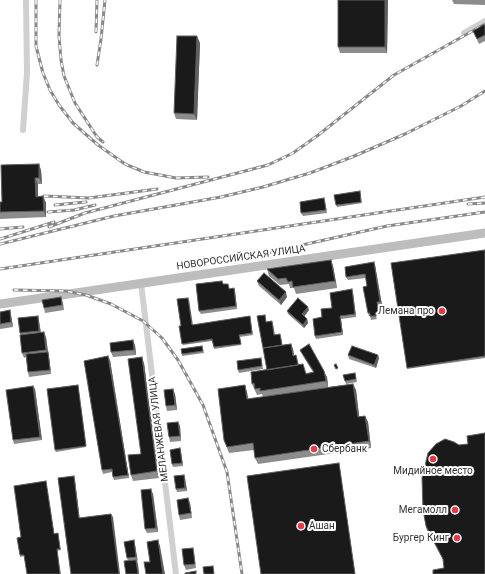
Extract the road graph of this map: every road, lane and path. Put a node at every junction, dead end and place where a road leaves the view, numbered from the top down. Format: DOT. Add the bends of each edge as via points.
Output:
graph roads {
  1 [pos="26,0"];
  2 [pos="485,21"];
  3 [pos="464,33"];
  4 [pos="23,130"];
  5 [pos="485,233"];
  6 [pos="141,283"];
  7 [pos="0,304"];
  8 [pos="176,574"];
  1 -- 4 [label="street" via="27,73"];
  2 -- 3 [label="street"];
  5 -- 6 [label="main road, НОВОРОССИЙСКАЯ УЛИЦА"];
  6 -- 7 [label="main road, НОВОРОССИЙСКАЯ УЛИЦА"];
  6 -- 8 [label="street, МЕЛАНЖЕВАЯ УЛИЦА"];
}
